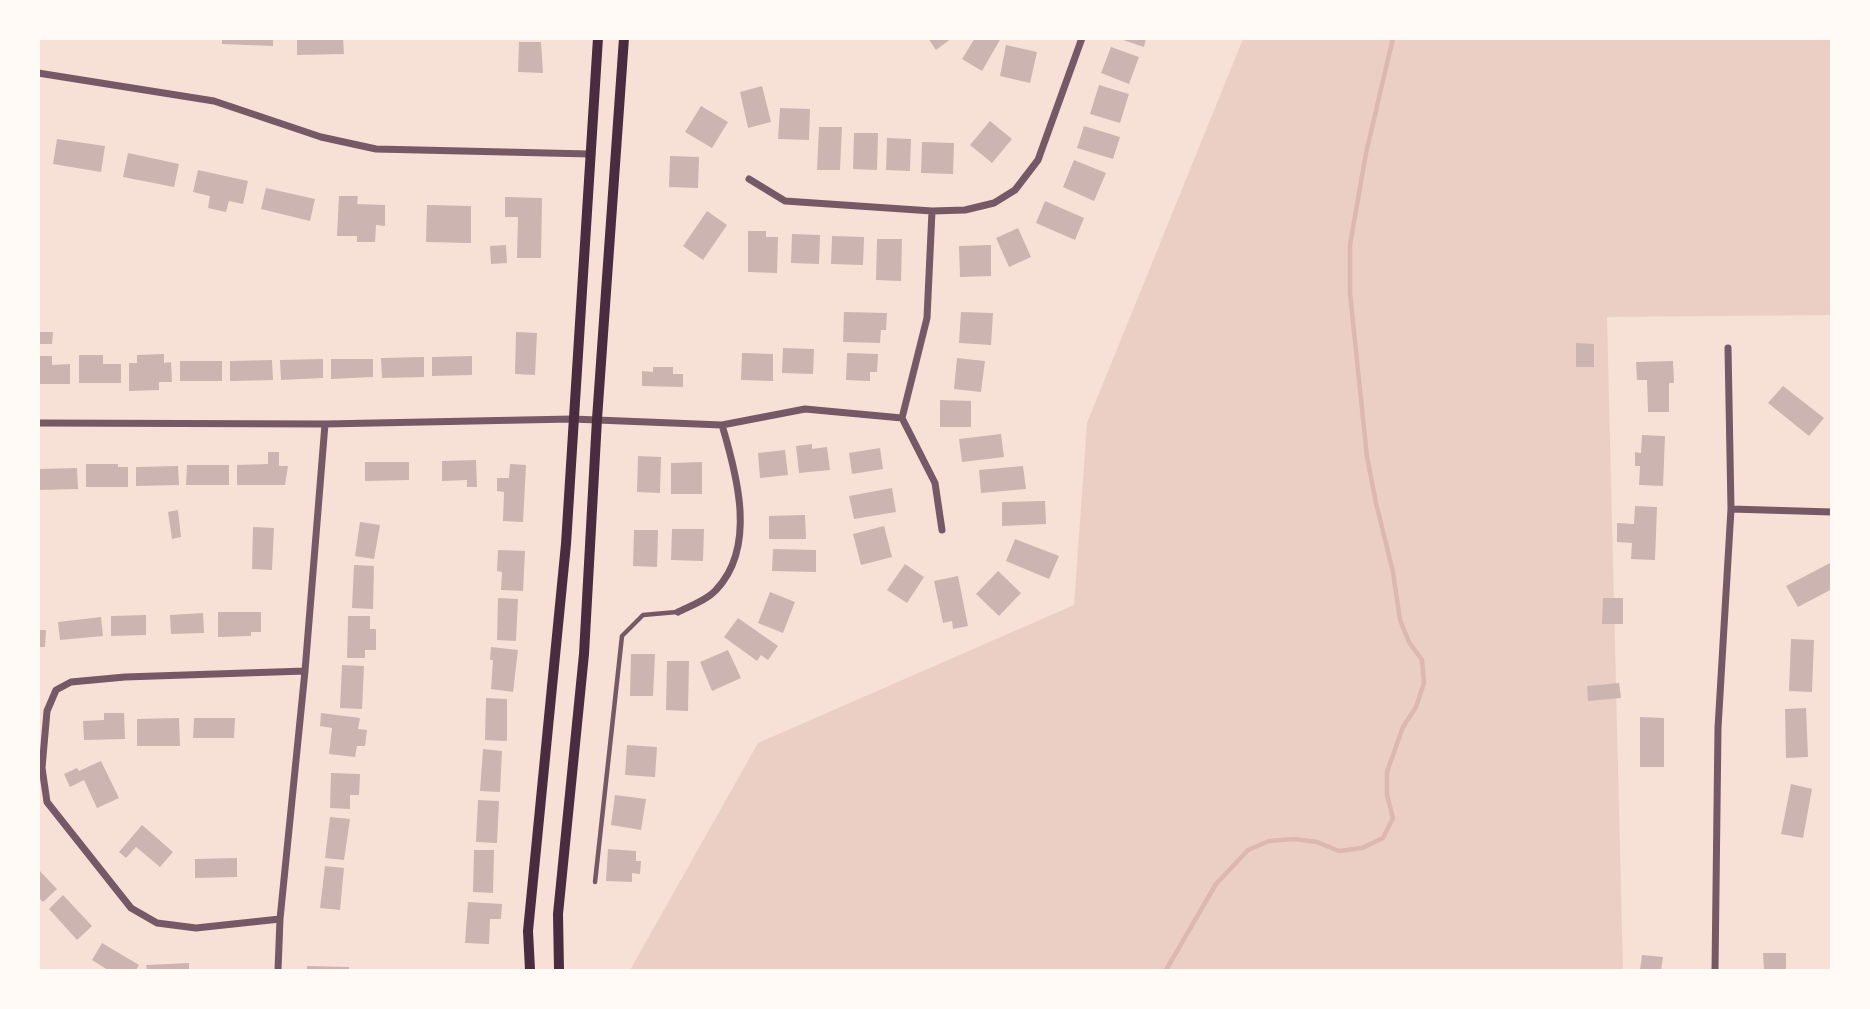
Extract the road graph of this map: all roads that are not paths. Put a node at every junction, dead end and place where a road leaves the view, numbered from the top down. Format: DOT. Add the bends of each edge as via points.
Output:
graph roads {
  1 [pos="598,38"];
  2 [pos="624,38"];
  3 [pos="1082,38"];
  4 [pos="38,73"];
  5 [pos="590,154"];
  6 [pos="749,179"];
  7 [pos="932,211"];
  8 [pos="1728,348"];
  9 [pos="902,418"];
  10 [pos="572,419"];
  11 [pos="597,419"];
  12 [pos="38,423"];
  13 [pos="325,424"];
  14 [pos="722,425"];
  15 [pos="1731,509"];
  16 [pos="1832,512"];
  17 [pos="942,530"];
  18 [pos="678,612"];
  19 [pos="306,671"];
  20 [pos="595,882"];
  21 [pos="280,919"];
  22 [pos="278,971"];
  23 [pos="530,971"];
  24 [pos="558,971"];
  25 [pos="1715,971"];
  1 -- 5 [label="main road"];
  2 -- 11 [label="main road"];
  3 -- 7 [label="street" via="1038,160 1015,190 994,203"];
  4 -- 5 [label="street" via="214,101 321,137 376,149"];
  5 -- 10 [label="main road"];
  6 -- 7 [label="street" via="785,201"];
  7 -- 9 [label="street" via="927,318"];
  8 -- 15 [label="street"];
  9 -- 14 [label="street" via="804,409"];
  9 -- 17 [label="street" via="935,484"];
  10 -- 11 [label="street"];
  10 -- 13 [label="street"];
  10 -- 23 [label="main road" via="566,544 528,931"];
  11 -- 14 [label="street"];
  11 -- 24 [label="main road" via="584,654 558,914"];
  12 -- 13 [label="street"];
  13 -- 19 [label="street"];
  14 -- 18 [label="street" via="737,491 738,547 732,567 715,592"];
  15 -- 16 [label="street"];
  15 -- 25 [label="street" via="1718,728"];
  18 -- 20 [label="lane" via="643,615 622,636"];
  19 -- 21 [label="street"];
  19 -- 21 [label="street" via="71,682 55,690 47,711 42,768 47,802 131,908 156,923 196,928"];
  21 -- 22 [label="street"];
}
